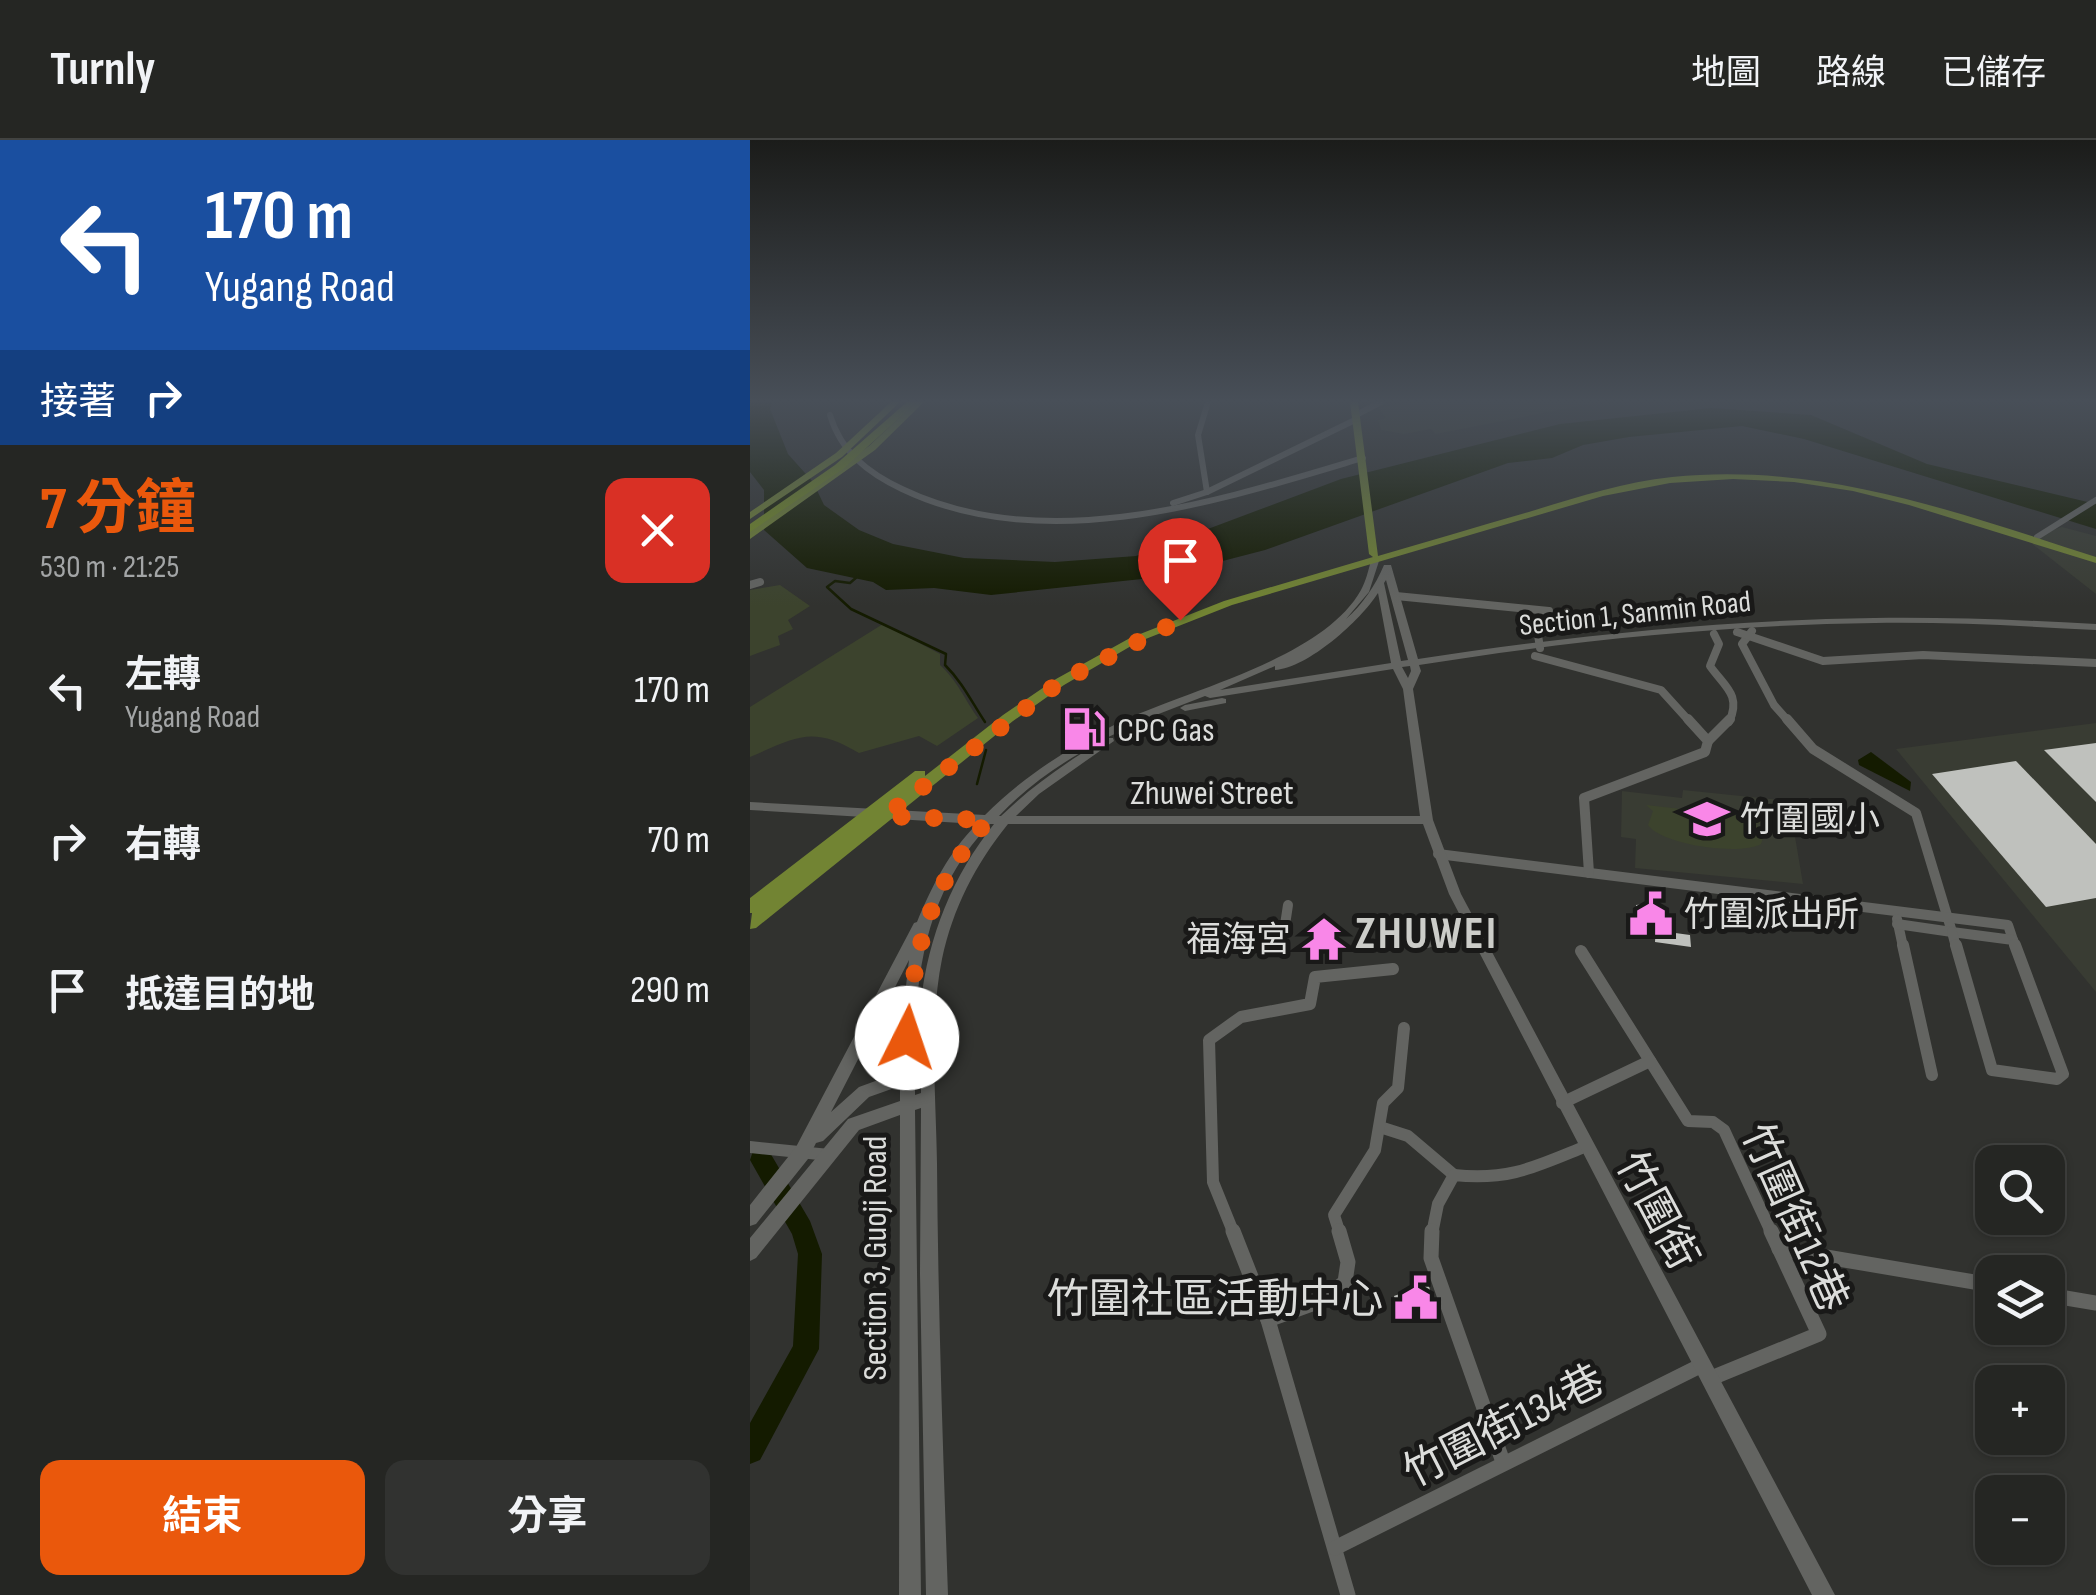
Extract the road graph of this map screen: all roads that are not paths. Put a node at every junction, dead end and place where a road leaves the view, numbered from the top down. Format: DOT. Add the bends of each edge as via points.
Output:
graph roads {
  1 [pos="819,470"];
  2 [pos="827,470"];
  3 [pos="835,470"];
  4 [pos="840,470"];
  5 [pos="871,470"];
  6 [pos="1203,470"];
  7 [pos="1248,470"];
  8 [pos="1335,470"];
  9 [pos="1366,470"];
  10 [pos="1206,492"];
  11 [pos="2096,500"];
  12 [pos="1166,510"];
  13 [pos="750,526"];
  14 [pos="2037,537"];
  15 [pos="2096,557"];
  16 [pos="1381,558"];
  17 [pos="760,582"];
  18 [pos="1381,583"];
  19 [pos="750,585"];
  20 [pos="1396,596"];
  21 [pos="2096,630"];
  22 [pos="1712,631"];
  23 [pos="1745,636"];
  24 [pos="1537,652"];
  25 [pos="2096,663"];
  26 [pos="1415,668"];
  27 [pos="1398,670"];
  28 [pos="1408,689"];
  29 [pos="1219,694"];
  30 [pos="1184,704"];
  31 [pos="1708,741"];
  32 [pos="756,808"];
  33 [pos="868,815"];
  34 [pos="885,816"];
  35 [pos="998,819"];
  36 [pos="1427,820"];
  37 [pos="750,822"];
  38 [pos="1438,854"];
  39 [pos="1589,873"];
  40 [pos="1288,906"];
  41 [pos="750,907"];
  42 [pos="1948,917"];
  43 [pos="1896,918"];
  44 [pos="924,922"];
  45 [pos="750,923"];
  46 [pos="1471,926"];
  47 [pos="1952,932"];
  48 [pos="1284,938"];
  49 [pos="1390,940"];
  50 [pos="2014,940"];
  51 [pos="1580,951"];
  52 [pos="1393,969"];
  53 [pos="1404,1028"];
  54 [pos="1650,1061"];
  55 [pos="928,1069"];
  56 [pos="1932,1074"];
  57 [pos="906,1076"];
  58 [pos="928,1098"];
  59 [pos="1562,1103"];
  60 [pos="906,1105"];
  61 [pos="1384,1128"];
  62 [pos="750,1147"];
  63 [pos="1584,1147"];
  64 [pos="802,1153"];
  65 [pos="829,1155"];
  66 [pos="1454,1175"];
  67 [pos="750,1218"];
  68 [pos="1779,1249"];
  69 [pos="750,1252"];
  70 [pos="1975,1283"];
  71 [pos="2065,1298"];
  72 [pos="2096,1303"];
  73 [pos="1268,1320"];
  74 [pos="1705,1372"];
  75 [pos="1504,1462"];
  76 [pos="1335,1548"];
  77 [pos="910,1595"];
  78 [pos="937,1595"];
  79 [pos="1348,1595"];
  80 [pos="1824,1595"];
  1 -- 13 [label="main road"];
  2 -- 13 [label="highway"];
  3 -- 13 [label="highway"];
  4 -- 13 [label="main road"];
  5 -- 12 [label="street" via="929,503 978,514 1068,520"];
  6 -- 10 [label="street"];
  7 -- 10 [label="street"];
  8 -- 12 [label="street"];
  9 -- 16 [label="main road"];
  10 -- 12 [label="street"];
  11 -- 14 [label="street"];
  14 -- 15 [label="main road"];
  14 -- 16 [label="main road" via="1874,486 1741,470 1609,486"];
  15 -- 16 [label="main road" via="1872,490 1740,474 1644,483"];
  16 -- 18 [label="street"];
  16 -- 20 [label="street"];
  16 -- 30 [label="street, Section 3, Guoji Road" via="1364,594 1314,638"];
  16 -- 33 [label="main road" via="1210,603 1096,652 1000,713"];
  16 -- 34 [label="main road" via="1228,603 1122,646 1034,699"];
  17 -- 19 [label="street"];
  18 -- 27 [label="street"];
  18 -- 29 [label="street, Section 3, Guoji Road" via="1329,640"];
  20 -- 24 [label="street" via="1549,611"];
  20 -- 26 [label="street"];
  21 -- 22 [label="street, Section 1, Sanmin Road" via="1857,620"];
  21 -- 23 [label="street, Section 1, Sanmin Road" via="1940,627"];
  22 -- 23 [label="street, Section 1, Sanmin Road"];
  22 -- 24 [label="street, Section 1, Sanmin Road"];
  22 -- 31 [label="street" via="1719,644 1710,666 1732,690 1733,708 1726,730"];
  23 -- 25 [label="street" via="1823,660 1922,656"];
  23 -- 42 [label="street" via="1774,705 1814,750 1916,813"];
  24 -- 26 [label="street, Section 1, Sanmin Road"];
  24 -- 31 [label="street" via="1661,690"];
  26 -- 27 [label="street, Section 1, Sanmin Road"];
  26 -- 28 [label="street"];
  27 -- 28 [label="street"];
  27 -- 29 [label="street, Section 1, Sanmin Road"];
  27 -- 30 [label="street, Section 1, Sanmin Road"];
  28 -- 36 [label="street, 竹圍街"];
  29 -- 30 [label="street, Section 3, Guoji Road"];
  30 -- 35 [label="street, Section 3, Guoji Road" via="1100,747"];
  30 -- 35 [label="street, Section 3, Guoji Road" via="1070,754"];
  31 -- 39 [label="street" via="1705,752 1584,798"];
  32 -- 33 [label="street, Zhuwei Street"];
  32 -- 37 [label="street"];
  33 -- 34 [label="street, Zhuwei Street"];
  33 -- 41 [label="main road"];
  34 -- 35 [label="street, Zhuwei Street"];
  34 -- 45 [label="main road"];
  35 -- 36 [label="street, Zhuwei Street"];
  35 -- 44 [label="street, Section 3, Guoji Road" via="955,862"];
  35 -- 55 [label="street, Section 3, Guoji Road" via="941,926 928,1004"];
  36 -- 38 [label="street, 竹圍街"];
  38 -- 39 [label="street"];
  38 -- 46 [label="street, 竹圍街"];
  39 -- 43 [label="street"];
  40 -- 48 [label="street"];
  42 -- 43 [label="street"];
  42 -- 47 [label="street"];
  42 -- 50 [label="street" via="2008,925"];
  43 -- 47 [label="street"];
  43 -- 56 [label="street"];
  44 -- 57 [label="street, Section 3, Guoji Road" via="912,980"];
  44 -- 64 [label="street"];
  46 -- 49 [label="street" via="1427,943"];
  46 -- 59 [label="street, 竹圍街"];
  47 -- 50 [label="street"];
  47 -- 50 [label="street" via="1992,1070 2056,1079 2062,1074"];
  51 -- 54 [label="street, 竹圍街12巷"];
  52 -- 73 [label="street" via="1316,977 1310,1004 1251,1015 1216,1028 1208,1040 1213,1182"];
  53 -- 61 [label="street" via="1398,1088 1383,1103"];
  54 -- 59 [label="street"];
  54 -- 68 [label="street, 竹圍街12巷" via="1688,1121 1714,1122 1724,1130"];
  55 -- 57 [label="street"];
  55 -- 58 [label="street, Section 3, Guoji Road"];
  57 -- 60 [label="street, Section 3, Guoji Road"];
  57 -- 64 [label="street" via="854,1099"];
  58 -- 60 [label="street"];
  58 -- 78 [label="street, Section 3, Guoji Road"];
  59 -- 63 [label="street, 竹圍街"];
  60 -- 65 [label="street" via="864,1118"];
  60 -- 77 [label="street, Section 3, Guoji Road"];
  61 -- 66 [label="street" via="1408,1136"];
  61 -- 73 [label="street" via="1360,1183 1334,1215 1348,1262 1346,1282 1323,1300"];
  62 -- 64 [label="street"];
  63 -- 66 [label="street" via="1519,1174"];
  63 -- 74 [label="street, 竹圍街"];
  64 -- 65 [label="street"];
  64 -- 67 [label="street"];
  65 -- 69 [label="street"];
  66 -- 75 [label="street" via="1439,1195 1431,1258"];
  68 -- 70 [label="street"];
  68 -- 74 [label="street, 竹圍街12巷" via="1818,1334"];
  71 -- 72 [label="street"];
  73 -- 76 [label="street"];
  74 -- 75 [label="street, 竹圍街134巷"];
  74 -- 80 [label="street, 竹圍街"];
  75 -- 76 [label="street, 竹圍街134巷"];
  76 -- 79 [label="street"];
}
